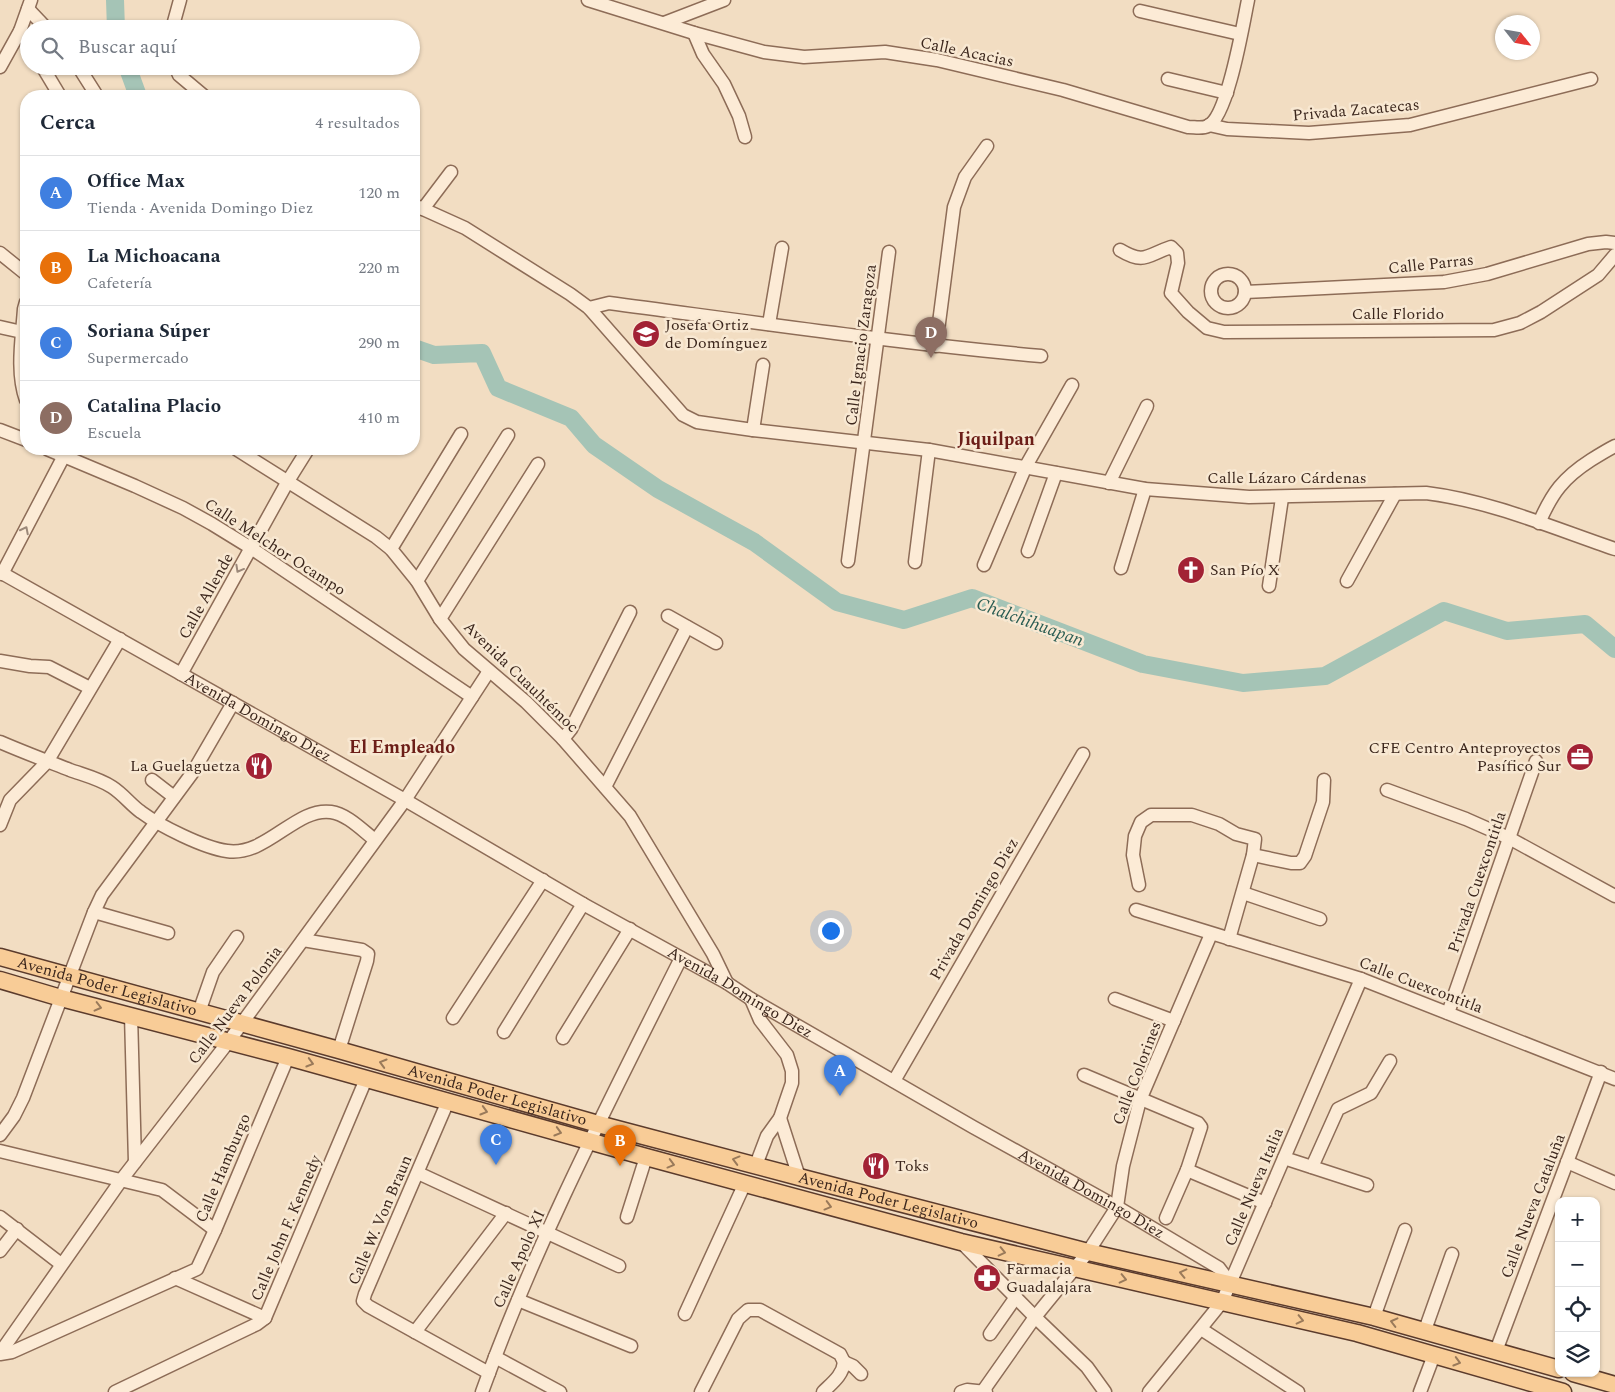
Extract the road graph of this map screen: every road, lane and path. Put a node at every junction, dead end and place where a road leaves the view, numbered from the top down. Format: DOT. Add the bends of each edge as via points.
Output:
graph roads {
  1 [pos="180,0"];
  2 [pos="588,0"];
  3 [pos="724,0"];
  4 [pos="1248,0"];
  5 [pos="30,5"];
  6 [pos="1140,11"];
  7 [pos="24,20"];
  8 [pos="41,20"];
  9 [pos="174,20"];
  10 [pos="664,23"];
  11 [pos="20,31"];
  12 [pos="694,33"];
  13 [pos="1240,34"];
  14 [pos="0,67"];
  15 [pos="47,75"];
  16 [pos="84,75"];
  17 [pos="179,75"];
  18 [pos="1168,79"];
  19 [pos="1591,79"];
  20 [pos="56,90"];
  21 [pos="93,90"];
  22 [pos="197,90"];
  23 [pos="1227,93"];
  24 [pos="1209,125"];
  25 [pos="745,137"];
  26 [pos="988,146"];
  27 [pos="451,172"];
  28 [pos="420,205"];
  29 [pos="420,208"];
  30 [pos="1615,243"];
  31 [pos="782,248"];
  32 [pos="1120,250"];
  33 [pos="889,252"];
  34 [pos="0,253"];
  35 [pos="1615,255"];
  36 [pos="20,269"];
  37 [pos="1245,292"];
  38 [pos="590,308"];
  39 [pos="769,324"];
  40 [pos="0,327"];
  41 [pos="20,332"];
  42 [pos="879,338"];
  43 [pos="936,346"];
  44 [pos="1041,356"];
  45 [pos="763,365"];
  46 [pos="1072,385"];
  47 [pos="1147,406"];
  48 [pos="0,430"];
  49 [pos="753,430"];
  50 [pos="461,434"];
  51 [pos="508,434"];
  52 [pos="20,438"];
  53 [pos="864,443"];
  54 [pos="1615,446"];
  55 [pos="929,450"];
  56 [pos="61,455"];
  57 [pos="71,455"];
  58 [pos="246,455"];
  59 [pos="304,455"];
  60 [pos="538,464"];
  61 [pos="1026,466"];
  62 [pos="1056,473"];
  63 [pos="288,480"];
  64 [pos="1109,483"];
  65 [pos="1145,489"];
  66 [pos="1395,494"];
  67 [pos="1282,498"];
  68 [pos="1539,523"];
  69 [pos="251,548"];
  70 [pos="391,549"];
  71 [pos="1615,549"];
  72 [pos="1028,551"];
  73 [pos="848,561"];
  74 [pos="915,562"];
  75 [pos="984,564"];
  76 [pos="1121,568"];
  77 [pos="1,573"];
  78 [pos="417,581"];
  79 [pos="1346,581"];
  80 [pos="1269,586"];
  81 [pos="630,612"];
  82 [pos="668,616"];
  83 [pos="440,619"];
  84 [pos="687,627"];
  85 [pos="120,639"];
  86 [pos="716,643"];
  87 [pos="0,661"];
  88 [pos="489,671"];
  89 [pos="181,674"];
  90 [pos="90,688"];
  91 [pos="472,697"];
  92 [pos="233,702"];
  93 [pos="563,739"];
  94 [pos="0,742"];
  95 [pos="1083,754"];
  96 [pos="1536,761"];
  97 [pos="47,762"];
  98 [pos="152,780"];
  99 [pos="1324,780"];
  100 [pos="605,787"];
  101 [pos="1388,790"];
  102 [pos="174,797"];
  103 [pos="405,800"];
  104 [pos="156,821"];
  105 [pos="0,825"];
  106 [pos="1509,838"];
  107 [pos="376,840"];
  108 [pos="1253,855"];
  109 [pos="543,880"];
  110 [pos="1139,885"];
  111 [pos="1242,893"];
  112 [pos="1615,896"];
  113 [pos="583,904"];
  114 [pos="1136,910"];
  115 [pos="94,912"];
  116 [pos="1320,919"];
  117 [pos="630,929"];
  118 [pos="168,933"];
  119 [pos="1211,934"];
  120 [pos="236,937"];
  121 [pos="1229,939"];
  122 [pos="303,940"];
  123 [pos="0,957"];
  124 [pos="681,958"];
  125 [pos="69,977"];
  126 [pos="1361,979"];
  127 [pos="0,980"];
  128 [pos="727,983"];
  129 [pos="61,998"];
  130 [pos="751,999"];
  131 [pos="1115,999"];
  132 [pos="199,1012"];
  133 [pos="1448,1013"];
  134 [pos="131,1015"];
  135 [pos="452,1018"];
  136 [pos="1174,1021"];
  137 [pos="242,1024"];
  138 [pos="504,1032"];
  139 [pos="563,1038"];
  140 [pos="229,1041"];
  141 [pos="339,1050"];
  142 [pos="288,1057"];
  143 [pos="1390,1061"];
  144 [pos="1601,1072"];
  145 [pos="1084,1075"];
  146 [pos="1615,1078"];
  147 [pos="366,1079"];
  148 [pos="894,1081"];
  149 [pos="1140,1100"];
  150 [pos="448,1101"];
  151 [pos="780,1118"];
  152 [pos="598,1124"];
  153 [pos="0,1135"];
  154 [pos="590,1141"];
  155 [pos="0,1151"];
  156 [pos="646,1157"];
  157 [pos="1284,1158"];
  158 [pos="135,1162"];
  159 [pos="1567,1162"];
  160 [pos="756,1165"];
  161 [pos="1312,1167"];
  162 [pos="1187,1170"];
  163 [pos="418,1172"];
  164 [pos="799,1178"];
  165 [pos="122,1179"];
  166 [pos="745,1183"];
  167 [pos="1615,1183"];
  168 [pos="1367,1185"];
  169 [pos="1265,1203"];
  170 [pos="1117,1207"];
  171 [pos="506,1213"];
  172 [pos="626,1216"];
  173 [pos="0,1217"];
  174 [pos="1166,1218"];
  175 [pos="17,1229"];
  176 [pos="215,1230"];
  177 [pos="1405,1230"];
  178 [pos="548,1232"];
  179 [pos="961,1242"];
  180 [pos="0,1251"];
  181 [pos="1088,1252"];
  182 [pos="1452,1254"];
  183 [pos="62,1264"];
  184 [pos="619,1266"];
  185 [pos="1076,1268"];
  186 [pos="175,1278"];
  187 [pos="1231,1284"];
  188 [pos="1016,1297"];
  189 [pos="518,1300"];
  190 [pos="1222,1302"];
  191 [pos="685,1314"];
  192 [pos="1035,1317"];
  193 [pos="1374,1317"];
  194 [pos="265,1318"];
  195 [pos="1201,1329"];
  196 [pos="1424,1330"];
  197 [pos="415,1332"];
  198 [pos="990,1334"];
  199 [pos="631,1346"];
  200 [pos="1496,1351"];
  201 [pos="0,1353"];
  202 [pos="1434,1355"];
  203 [pos="495,1357"];
  204 [pos="844,1362"];
  205 [pos="1555,1368"];
  206 [pos="489,1373"];
  207 [pos="861,1374"];
  208 [pos="1585,1381"];
  209 [pos="1615,1385"];
  210 [pos="985,1391"];
  211 [pos="115,1392"];
  212 [pos="482,1392"];
  213 [pos="560,1392"];
  214 [pos="702,1392"];
  215 [pos="823,1392"];
  216 [pos="961,1392"];
  217 [pos="1105,1392"];
  218 [pos="1149,1392"];
  219 [pos="1298,1392"];
  220 [pos="1420,1392"];
  221 [pos="1563,1392"];
  1 -- 9 [label="street"];
  2 -- 10 [label="street, Calle Acacias"];
  3 -- 10 [label="street"];
  4 -- 13 [label="street"];
  5 -- 7 [label="street"];
  5 -- 8 [label="street"];
  6 -- 13 [label="street"];
  10 -- 12 [label="street, Calle Acacias"];
  11 -- 14 [label="street"];
  12 -- 24 [label="street, Calle Acacias" via="764,52 804,57 885,52 937,60 1063,90 1188,127"];
  12 -- 25 [label="street" via="703,54 724,84"];
  13 -- 23 [label="street"];
  15 -- 20 [label="street"];
  16 -- 21 [label="street"];
  17 -- 22 [label="street"];
  18 -- 23 [label="street"];
  19 -- 24 [label="street, Privada Zacatecas" via="1410,125 1309,133"];
  23 -- 24 [label="street"];
  26 -- 43 [label="street" via="965,177 954,207"];
  27 -- 28 [label="street"];
  29 -- 38 [label="street, Calle Lázaro Cárdenas" via="465,228"];
  30 -- 37 [label="street, Calle Parras" via="1588,244 1487,274 1444,282"];
  31 -- 39 [label="street"];
  32 -- 35 [label="street, Calle Florido" via="1143,259 1171,248 1177,253 1178,263 1171,293 1207,328 1224,332 1494,330 1520,324 1541,312 1598,275"];
  33 -- 42 [label="street, Calle Ignacio Zaragoza"];
  34 -- 36 [label="street"];
  38 -- 39 [label="street" via="609,303"];
  38 -- 49 [label="street, Calle Lázaro Cárdenas" via="683,415 697,422"];
  39 -- 42 [label="street"];
  40 -- 41 [label="street"];
  42 -- 43 [label="street"];
  42 -- 53 [label="street, Calle Ignacio Zaragoza"];
  43 -- 44 [label="street"];
  45 -- 49 [label="street"];
  46 -- 61 [label="street"];
  47 -- 64 [label="street"];
  48 -- 52 [label="street"];
  49 -- 53 [label="street, Calle Lázaro Cárdenas"];
  50 -- 70 [label="street"];
  51 -- 78 [label="street"];
  53 -- 55 [label="street, Calle Lázaro Cárdenas"];
  53 -- 73 [label="street, Calle Ignacio Zaragoza"];
  54 -- 68 [label="street" via="1573,472 1559,485"];
  55 -- 61 [label="street, Calle Lázaro Cárdenas"];
  55 -- 74 [label="street"];
  77 -- 56 [label="street, one-way"];
  57 -- 69 [label="street, Calle Melchor Ocampo" via="183,508"];
  58 -- 63 [label="street, Avenida Cuauhtémoc"];
  59 -- 63 [label="street, Calle Allende"];
  60 -- 83 [label="street"];
  61 -- 62 [label="street, Calle Lázaro Cárdenas"];
  61 -- 75 [label="street"];
  62 -- 64 [label="street, Calle Lázaro Cárdenas"];
  62 -- 72 [label="street"];
  63 -- 69 [label="street, Calle Allende"];
  63 -- 70 [label="street, Avenida Cuauhtémoc"];
  64 -- 65 [label="street, Calle Lázaro Cárdenas"];
  65 -- 67 [label="street, Calle Lázaro Cárdenas"];
  65 -- 76 [label="street"];
  66 -- 67 [label="street, Calle Lázaro Cárdenas"];
  66 -- 68 [label="street, Calle Lázaro Cárdenas" via="1454,497"];
  66 -- 79 [label="street"];
  67 -- 80 [label="street"];
  68 -- 71 [label="street, Calle Lázaro Cárdenas"];
  69 -- 89 [label="street, Calle Allende, one-way"];
  69 -- 91 [label="street, Calle Melchor Ocampo"];
  70 -- 78 [label="street, Avenida Cuauhtémoc"];
  77 -- 85 [label="street, Avenida Domingo Diez"];
  78 -- 83 [label="street, Avenida Cuauhtémoc"];
  81 -- 93 [label="street"];
  82 -- 84 [label="street"];
  83 -- 88 [label="street, Avenida Cuauhtémoc" via="464,649"];
  84 -- 86 [label="street"];
  84 -- 100 [label="street"];
  85 -- 89 [label="street, Avenida Domingo Diez"];
  85 -- 90 [label="street"];
  87 -- 90 [label="street" via="49,667"];
  88 -- 91 [label="street, Calle Nueva Polonia"];
  88 -- 93 [label="street, Avenida Cuauhtémoc"];
  89 -- 92 [label="street, Avenida Domingo Diez"];
  90 -- 97 [label="street"];
  91 -- 103 [label="street, Calle Nueva Polonia"];
  92 -- 102 [label="street" via="193,772"];
  92 -- 103 [label="street, Avenida Domingo Diez"];
  93 -- 100 [label="street, Avenida Cuauhtémoc"];
  94 -- 97 [label="street"];
  95 -- 148 [label="street, Privada Domingo Diez"];
  96 -- 106 [label="street, Privada Cuexcontitla"];
  97 -- 104 [label="street" via="112,787"];
  97 -- 105 [label="street" via="10,800"];
  98 -- 102 [label="street"];
  99 -- 108 [label="street" via="1323,802 1300,863"];
  100 -- 128 [label="street, Avenida Cuauhtémoc" via="630,816"];
  101 -- 106 [label="street" via="1466,818"];
  102 -- 104 [label="street"];
  103 -- 107 [label="street, Calle Nueva Polonia"];
  103 -- 109 [label="street, Avenida Domingo Diez"];
  104 -- 107 [label="street" via="196,842 229,852 262,844 317,813 332,812"];
  104 -- 115 [label="street" via="102,895"];
  106 -- 112 [label="street"];
  106 -- 133 [label="street, Privada Cuexcontitla"];
  107 -- 122 [label="street, Calle Nueva Polonia"];
  108 -- 110 [label="street" via="1255,839 1236,834 1219,824 1192,815 1151,815 1141,822 1135,836 1134,855"];
  108 -- 111 [label="street"];
  109 -- 113 [label="street, Avenida Domingo Diez"];
  109 -- 135 [label="street"];
  111 -- 116 [label="street"];
  111 -- 121 [label="street"];
  113 -- 117 [label="street, Avenida Domingo Diez"];
  113 -- 138 [label="street"];
  114 -- 119 [label="street, Calle Cuexcontitla"];
  115 -- 118 [label="street"];
  115 -- 125 [label="street"];
  117 -- 124 [label="street, Avenida Domingo Diez"];
  117 -- 139 [label="street"];
  119 -- 121 [label="street, Calle Cuexcontitla"];
  119 -- 136 [label="street, Calle Colorines"];
  120 -- 132 [label="street" via="213,972"];
  121 -- 126 [label="street, Calle Cuexcontitla"];
  122 -- 137 [label="street, Calle Nueva Polonia"];
  122 -- 141 [label="street" via="362,950 368,954"];
  123 -- 125 [label="main road, Avenida Poder Legislativo"];
  124 -- 128 [label="street, Avenida Domingo Diez"];
  124 -- 152 [label="street, Calle Apolo XI"];
  125 -- 129 [label="street"];
  125 -- 132 [label="main road, Avenida Poder Legislativo"];
  126 -- 133 [label="street, Calle Cuexcontitla"];
  126 -- 157 [label="street, Calle Nueva Italia"];
  127 -- 129 [label="main road, Avenida Poder Legislativo"];
  128 -- 130 [label="street, Avenida Domingo Diez"];
  129 -- 134 [label="main road, Avenida Poder Legislativo, one-way"];
  129 -- 153 [label="street" via="23,1098"];
  130 -- 148 [label="street, Avenida Domingo Diez"];
  130 -- 151 [label="street" via="760,1020 787,1055 792,1071 792,1082"];
  131 -- 136 [label="street"];
  132 -- 137 [label="main road, Avenida Poder Legislativo"];
  133 -- 144 [label="street, Calle Cuexcontitla"];
  134 -- 140 [label="main road, Avenida Poder Legislativo"];
  134 -- 158 [label="street"];
  136 -- 149 [label="street, Calle Colorines"];
  137 -- 140 [label="street, Calle Nueva Polonia"];
  137 -- 141 [label="main road, Avenida Poder Legislativo"];
  140 -- 142 [label="main road, Avenida Poder Legislativo"];
  140 -- 158 [label="street, Calle Nueva Polonia"];
  152 -- 141 [label="main road, Avenida Poder Legislativo, one-way"];
  142 -- 147 [label="main road, Avenida Poder Legislativo, one-way"];
  142 -- 176 [label="street, Calle Hamburgo"];
  143 -- 161 [label="street" via="1371,1093 1338,1109"];
  144 -- 146 [label="street, Calle Cuexcontitla"];
  144 -- 159 [label="street, Calle Nueva Cataluña"];
  145 -- 149 [label="street"];
  147 -- 150 [label="main road, Avenida Poder Legislativo"];
  147 -- 194 [label="street, Calle John F. Kennedy"];
  148 -- 170 [label="street, Avenida Domingo Diez"];
  149 -- 162 [label="street" via="1201,1127"];
  149 -- 170 [label="street, Calle Colorines" via="1123,1166"];
  150 -- 154 [label="main road, Avenida Poder Legislativo, one-way"];
  150 -- 163 [label="street, Calle W. Von Braun"];
  151 -- 160 [label="street" via="767,1136"];
  151 -- 164 [label="street"];
  152 -- 154 [label="street, Calle Apolo XI"];
  160 -- 152 [label="main road, Avenida Poder Legislativo, one-way"];
  154 -- 156 [label="main road, Avenida Poder Legislativo"];
  154 -- 178 [label="street, Calle Apolo XI"];
  155 -- 165 [label="street"];
  156 -- 166 [label="main road, Avenida Poder Legislativo, one-way"];
  156 -- 172 [label="street"];
  157 -- 161 [label="street"];
  157 -- 169 [label="street, Calle Nueva Italia"];
  158 -- 165 [label="street, Calle Nueva Polonia"];
  159 -- 167 [label="street"];
  159 -- 200 [label="street, Calle Nueva Cataluña"];
  160 -- 164 [label="main road, Avenida Poder Legislativo"];
  161 -- 168 [label="street"];
  162 -- 169 [label="street"];
  162 -- 174 [label="street"];
  163 -- 171 [label="street"];
  163 -- 197 [label="street, Calle W. Von Braun" via="363,1301"];
  164 -- 181 [label="main road, Avenida Poder Legislativo"];
  165 -- 176 [label="street" via="162,1190"];
  165 -- 183 [label="street, Calle Nueva Polonia"];
  166 -- 179 [label="main road, Avenida Poder Legislativo, one-way"];
  166 -- 191 [label="street"];
  169 -- 187 [label="street, Calle Nueva Italia"];
  170 -- 181 [label="street, Calle Colorines"];
  170 -- 187 [label="street, Avenida Domingo Diez" via="1219,1268"];
  171 -- 178 [label="street"];
  171 -- 197 [label="street"];
  173 -- 175 [label="street"];
  175 -- 180 [label="street"];
  175 -- 183 [label="street"];
  176 -- 186 [label="street, Calle Hamburgo" via="197,1269"];
  177 -- 193 [label="street"];
  178 -- 184 [label="street"];
  178 -- 189 [label="street, Calle Apolo XI"];
  179 -- 185 [label="main road, Avenida Poder Legislativo, one-way"];
  179 -- 188 [label="street"];
  181 -- 185 [label="street, Calle Colorines"];
  187 -- 181 [label="main road, Avenida Poder Legislativo, one-way"];
  182 -- 196 [label="street"];
  183 -- 201 [label="street, Calle Nueva Polonia"];
  185 -- 190 [label="main road, Avenida Poder Legislativo, one-way"];
  185 -- 192 [label="street, Calle Colorines"];
  186 -- 194 [label="street"];
  186 -- 201 [label="street, Calle Hamburgo" via="12,1352"];
  187 -- 190 [label="street, Calle Nueva Italia"];
  187 -- 193 [label="main road"];
  188 -- 192 [label="street"];
  188 -- 198 [label="street"];
  189 -- 199 [label="street"];
  189 -- 203 [label="street, Calle Apolo XI"];
  190 -- 195 [label="street, Calle Nueva Italia"];
  190 -- 202 [label="main road, one-way" via="1357,1333"];
  192 -- 210 [label="street, Calle Colorines"];
  192 -- 217 [label="street" via="1087,1367"];
  196 -- 193 [label="main road, one-way"];
  194 -- 211 [label="street, Calle John F. Kennedy"];
  195 -- 218 [label="street, Calle Nueva Italia"];
  195 -- 219 [label="street"];
  196 -- 200 [label="main road"];
  197 -- 206 [label="street, Calle W. Von Braun"];
  200 -- 205 [label="main road"];
  202 -- 220 [label="street"];
  202 -- 221 [label="main road, one-way"];
  203 -- 206 [label="street, Calle Apolo XI"];
  203 -- 213 [label="street"];
  204 -- 207 [label="street"];
  204 -- 214 [label="street" via="840,1354 760,1310 748,1310 738,1319"];
  204 -- 215 [label="street" via="844,1369"];
  206 -- 212 [label="street, Calle Apolo XI"];
  208 -- 209 [label="main road"];
  210 -- 216 [label="street"];
}
